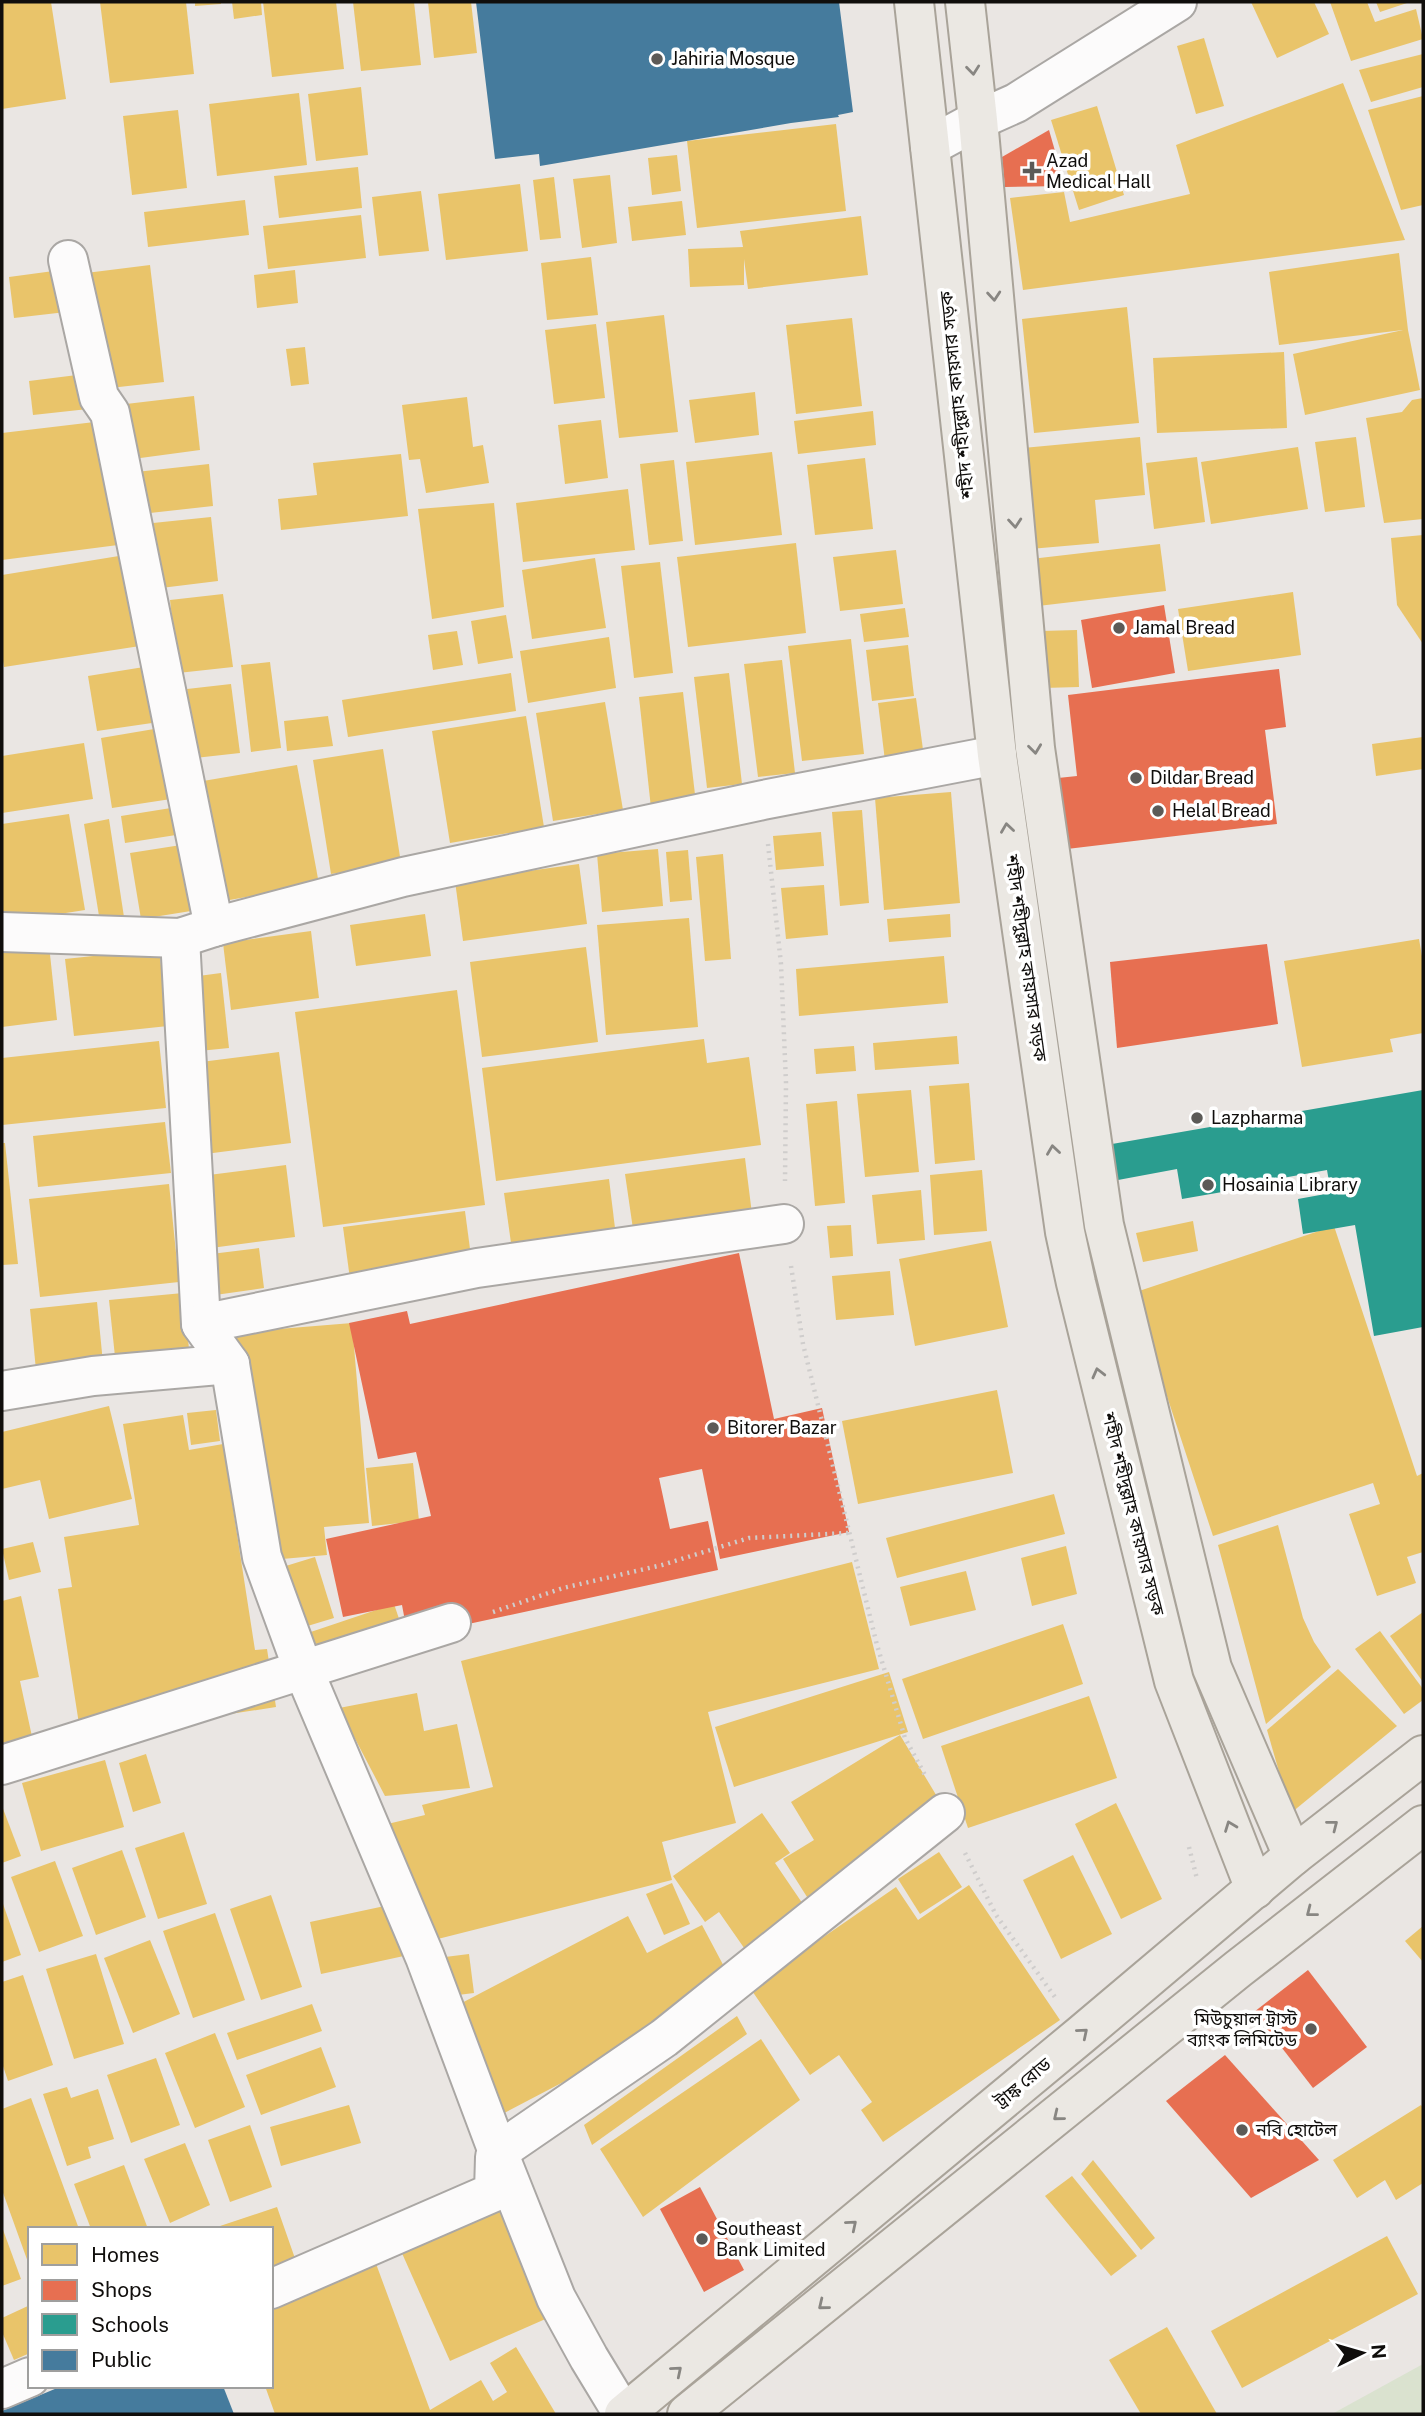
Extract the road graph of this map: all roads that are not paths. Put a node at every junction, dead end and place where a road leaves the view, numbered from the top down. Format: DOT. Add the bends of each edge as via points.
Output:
graph roads {
  1 [pos="914,2"];
  2 [pos="965,2"];
  3 [pos="1177,2"];
  4 [pos="978,120"];
  5 [pos="930,146"];
  6 [pos="68,260"];
  7 [pos="997,755"];
  8 [pos="2,932"];
  9 [pos="197,932"];
  10 [pos="784,1224"];
  11 [pos="201,1324"];
  12 [pos="230,1364"];
  13 [pos="2,1391"];
  14 [pos="452,1623"];
  15 [pos="303,1669"];
  16 [pos="1423,1755"];
  17 [pos="2,1765"];
  18 [pos="945,1813"];
  19 [pos="1423,1825"];
  20 [pos="1293,1856"];
  21 [pos="1255,1889"];
  22 [pos="498,2152"];
  23 [pos="273,2288"];
  24 [pos="28,2378"];
  25 [pos="2,2389"];
  26 [pos="624,2414"];
  27 [pos="687,2414"];
  1 -- 5 [label="main road, শহীদ শহীদুল্লাহ কায়সার সড়ক"];
  2 -- 4 [label="main road, one-way"];
  3 -- 4 [label="street" via="1027,96"];
  4 -- 5 [label="street"];
  4 -- 20 [label="main road, one-way" via="1035,748 1104,1225 1212,1668"];
  5 -- 7 [label="main road, শহীদ শহীদুল্লাহ কায়সার সড়ক"];
  6 -- 9 [label="street" via="99,397 110,413"];
  7 -- 9 [label="street" via="403,877"];
  21 -- 7 [label="main road, শহীদ শহীদুল্লাহ কায়সার সড়ক, one-way" via="1174,1681 1076,1283"];
  8 -- 9 [label="street"];
  9 -- 11 [label="street"];
  10 -- 11 [label="street" via="477,1268"];
  11 -- 12 [label="street"];
  12 -- 13 [label="street" via="93,1376"];
  12 -- 15 [label="street" via="262,1557"];
  14 -- 15 [label="street"];
  15 -- 17 [label="street"];
  15 -- 22 [label="street" via="425,1957"];
  20 -- 16 [label="main road, ট্রাঙ্ক রোড, one-way"];
  18 -- 22 [label="street" via="664,2038"];
  19 -- 27 [label="main road, one-way"];
  20 -- 21 [label="main road, ট্রাঙ্ক রোড"];
  26 -- 21 [label="main road, ট্রাঙ্ক রোড, one-way"];
  22 -- 23 [label="street" via="494,2192"];
  22 -- 26 [label="street" via="556,2298"];
  24 -- 25 [label="street"];
}
